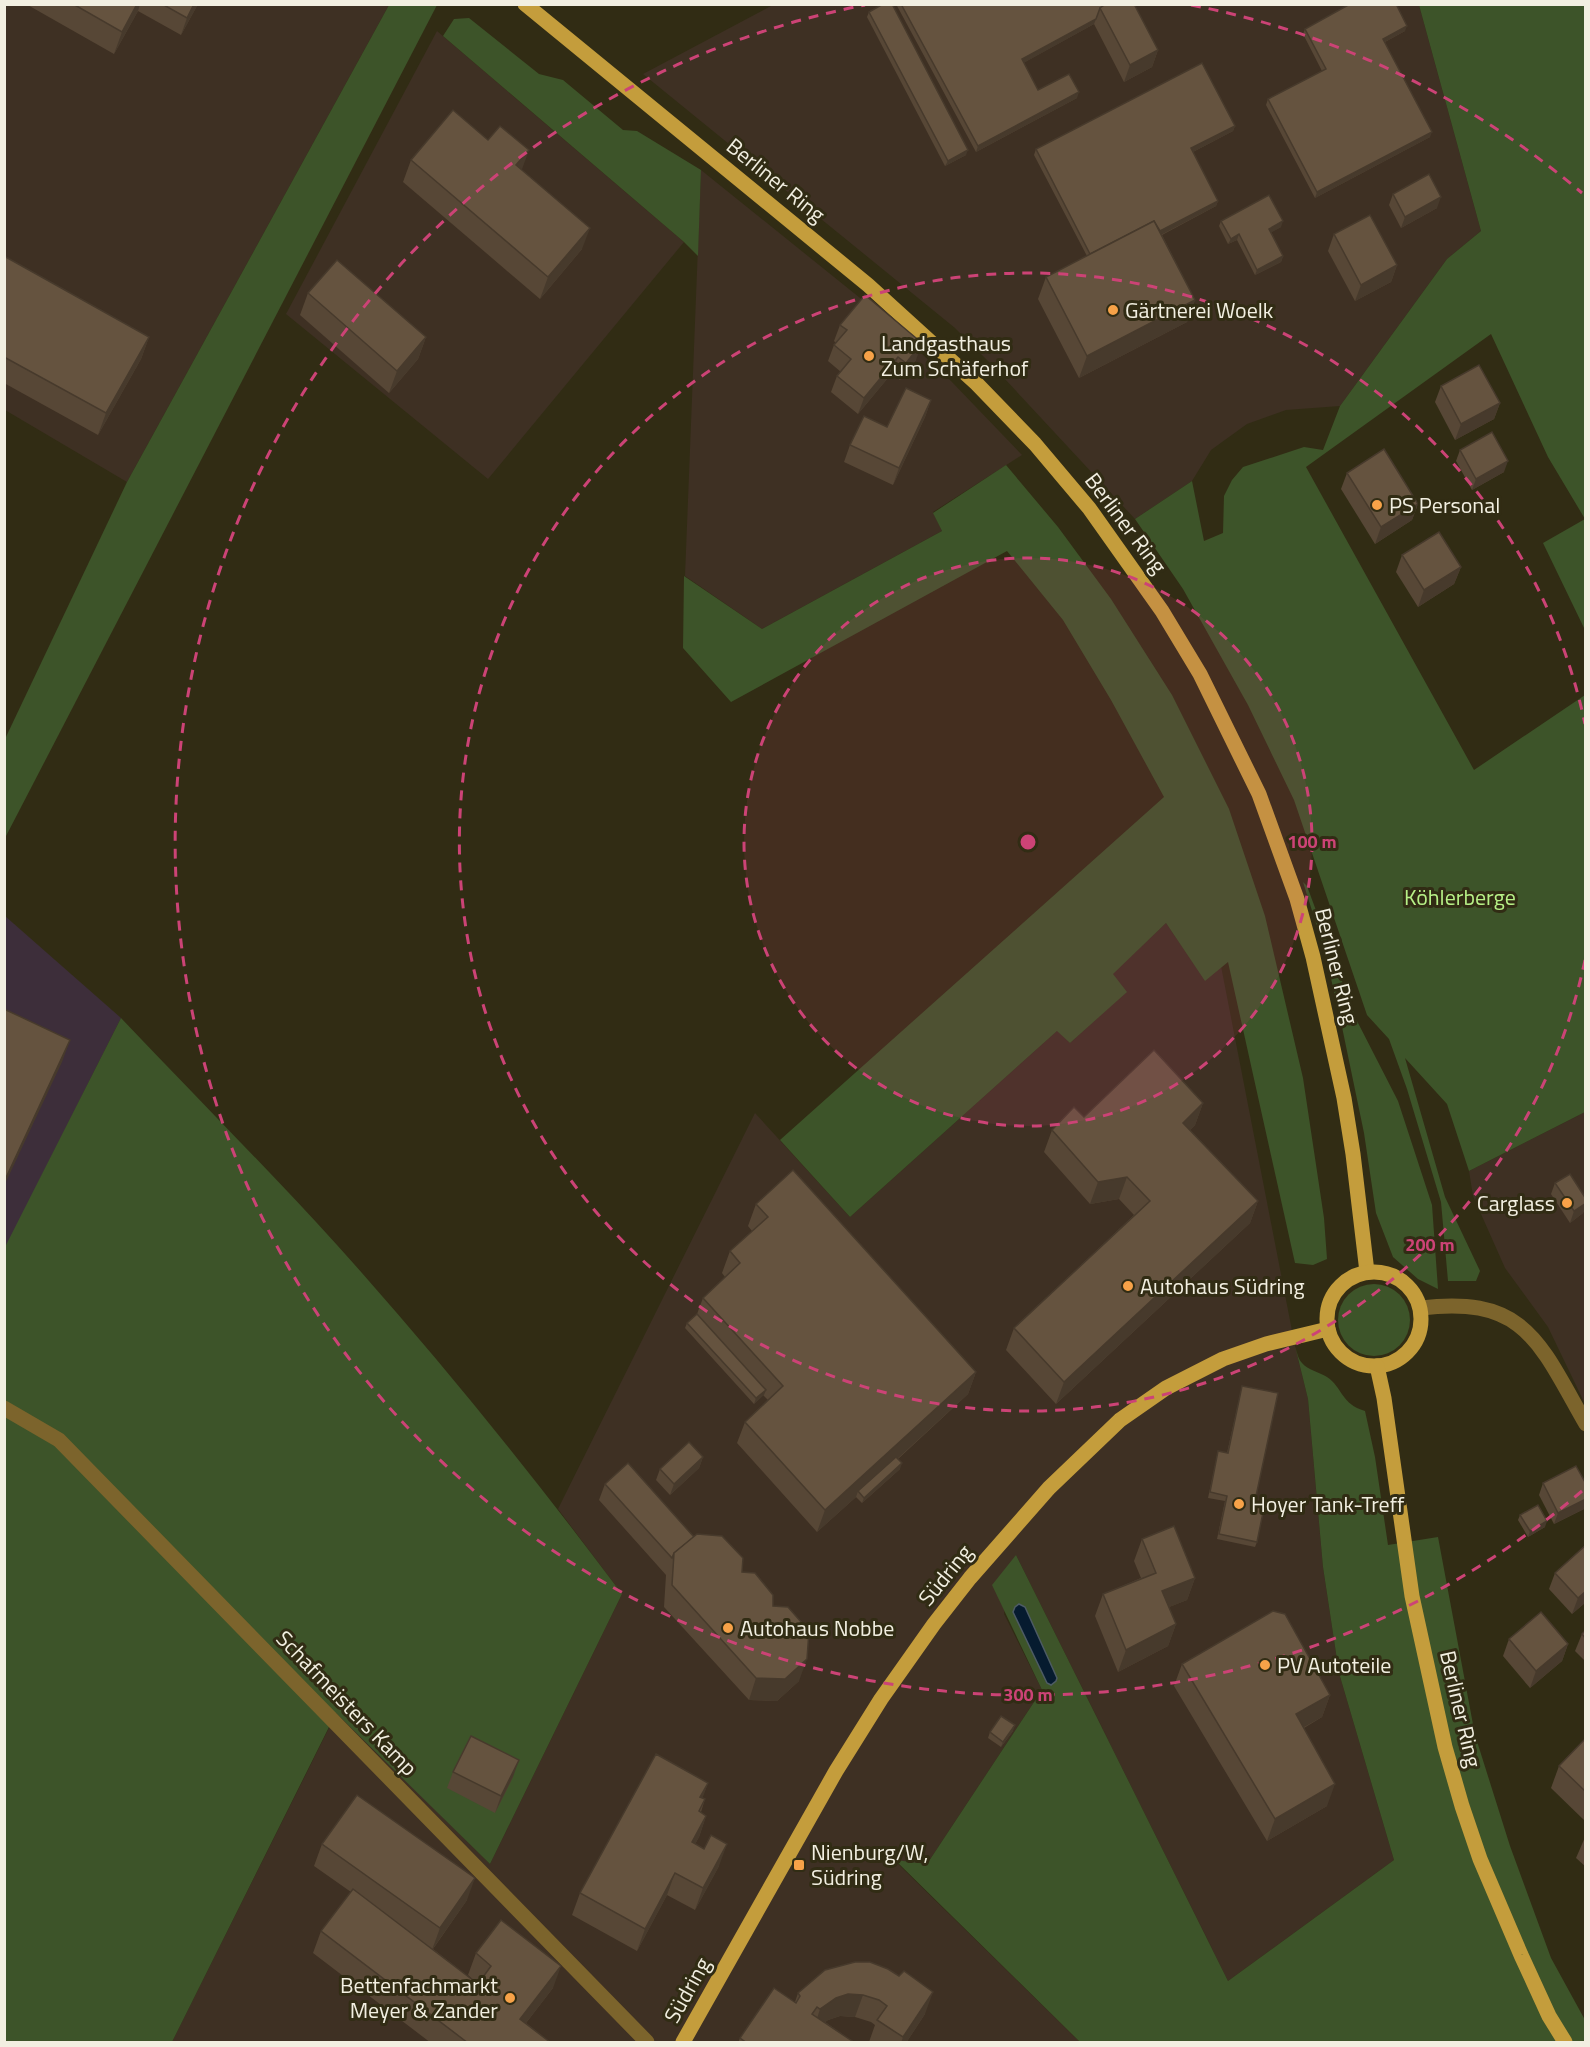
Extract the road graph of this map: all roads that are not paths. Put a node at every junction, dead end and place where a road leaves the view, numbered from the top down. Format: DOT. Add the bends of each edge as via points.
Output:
graph roads {
  1 [pos="525,4"];
  2 [pos="1367,1272"];
  3 [pos="1421,1308"];
  4 [pos="1328,1329"];
  5 [pos="1377,1366"];
  6 [pos="4,1408"];
  7 [pos="1586,1424"];
  8 [pos="647,2043"];
  9 [pos="683,2043"];
  10 [pos="1565,2043"];
  1 -- 2 [label="main road, Berliner Ring" via="868,285 977,384 1089,508 1162,611 1200,674 1259,794 1297,899 1344,1098"];
  2 -- 3 [label="main road" via="1385,1273 1401,1280"];
  2 -- 4 [label="main road" via="1349,1279 1335,1292 1328,1310"];
  3 -- 5 [label="main road" via="1421,1329 1412,1347 1397,1361"];
  3 -- 7 [label="street" via="1460,1305 1496,1311 1512,1320 1531,1335 1547,1356"];
  4 -- 5 [label="main road" via="1346,1357"];
  4 -- 9 [label="main road, Südring" via="1222,1359 1166,1389 1120,1420 1049,1488 970,1578 887,1690 836,1771"];
  5 -- 10 [label="main road, Berliner Ring" via="1412,1596 1445,1748 1480,1859 1549,2016"];
  6 -- 8 [label="street, Schafmeisters Kamp" via="59,1440"];
}
